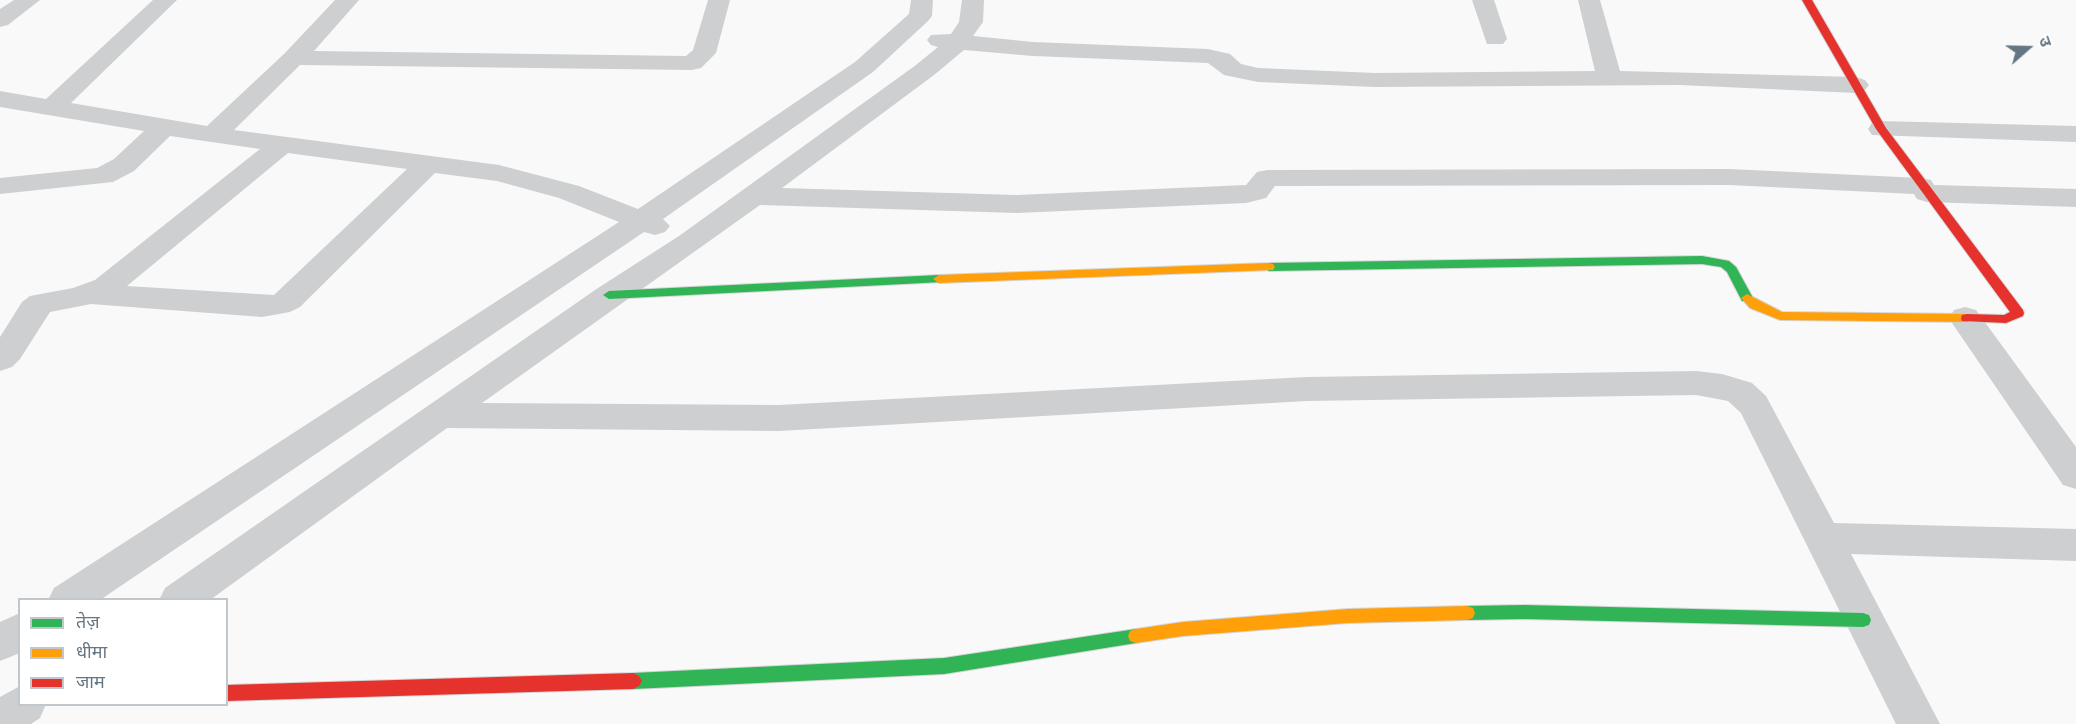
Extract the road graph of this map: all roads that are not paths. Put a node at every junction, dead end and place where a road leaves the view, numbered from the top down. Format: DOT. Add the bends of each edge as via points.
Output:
graph roads {
  1 [pos="29,0"];
  2 [pos="166,0"];
  3 [pos="348,0"];
  4 [pos="719,0"];
  5 [pos="922,0"];
  6 [pos="973,0"];
  7 [pos="1484,0"];
  8 [pos="1589,0"];
  9 [pos="1807,0"];
  10 [pos="0,20"];
  11 [pos="902,34"];
  12 [pos="1495,39"];
  13 [pos="957,43"];
  14 [pos="294,58"];
  15 [pos="1609,78"];
  16 [pos="1856,85"];
  17 [pos="0,99"];
  18 [pos="52,107"];
  19 [pos="164,127"];
  20 [pos="1881,129"];
  21 [pos="2076,134"];
  22 [pos="213,135"];
  23 [pos="284,144"];
  24 [pos="430,162"];
  25 [pos="0,186"];
  26 [pos="1924,190"];
  27 [pos="754,196"];
  28 [pos="2076,198"];
  29 [pos="619,211"];
  30 [pos="689,243"];
  31 [pos="92,294"];
  32 [pos="609,295"];
  33 [pos="1965,318"];
  34 [pos="0,359"];
  35 [pos="440,416"];
  36 [pos="2076,475"];
  37 [pos="1821,538"];
  38 [pos="2076,545"];
  39 [pos="71,598"];
  40 [pos="182,598"];
  41 [pos="1863,620"];
  42 [pos="18,632"];
  43 [pos="0,643"];
  44 [pos="228,693"];
  45 [pos="0,696"];
  46 [pos="18,698"];
  47 [pos="23,706"];
  48 [pos="0,721"];
  49 [pos="1918,724"];
  1 -- 10 [label="street"];
  2 -- 18 [label="street"];
  3 -- 14 [label="street"];
  4 -- 14 [label="street" via="704,53 692,63"];
  5 -- 11 [label="street" via="920,16"];
  6 -- 13 [label="street" via="971,22"];
  7 -- 12 [label="street"];
  8 -- 15 [label="street"];
  9 -- 16 [label="street"];
  11 -- 13 [label="street"];
  11 -- 29 [label="street" via="864,67"];
  13 -- 15 [label="street" via="1208,56 1243,73 1258,75 1399,80"];
  13 -- 27 [label="street"];
  14 -- 22 [label="street"];
  15 -- 16 [label="street"];
  16 -- 20 [label="street"];
  17 -- 18 [label="street"];
  18 -- 19 [label="street"];
  19 -- 22 [label="street"];
  19 -- 25 [label="street" via="124,165 103,176"];
  20 -- 21 [label="street"];
  20 -- 26 [label="street"];
  22 -- 23 [label="street"];
  23 -- 24 [label="street"];
  23 -- 31 [label="street" via="106,287"];
  24 -- 29 [label="street" via="499,173"];
  24 -- 31 [label="street" via="289,300 279,305"];
  26 -- 27 [label="street" via="1729,177 1267,178 1256,192 1245,194 1017,204"];
  26 -- 28 [label="street"];
  26 -- 33 [label="street" via="2019,313 2006,319"];
  27 -- 30 [label="street"];
  29 -- 30 [label="street"];
  29 -- 39 [label="street" via="500,312"];
  30 -- 32 [label="street"];
  31 -- 34 [label="street" via="41,303"];
  32 -- 33 [label="street" via="1343,264 1702,260 1725,264 1748,299 1780,316"];
  32 -- 35 [label="street"];
  33 -- 36 [label="street"];
  35 -- 37 [label="street" via="779,418 1307,388 1696,383 1740,392 1754,405"];
  35 -- 40 [label="street"];
  37 -- 38 [label="street"];
  37 -- 41 [label="street"];
  41 -- 44 [label="street" via="1524,612 1348,616 1183,629 944,666 696,680"];
  41 -- 49 [label="street"];
  42 -- 43 [label="street"];
  45 -- 46 [label="street"];
  47 -- 48 [label="street"];
}
